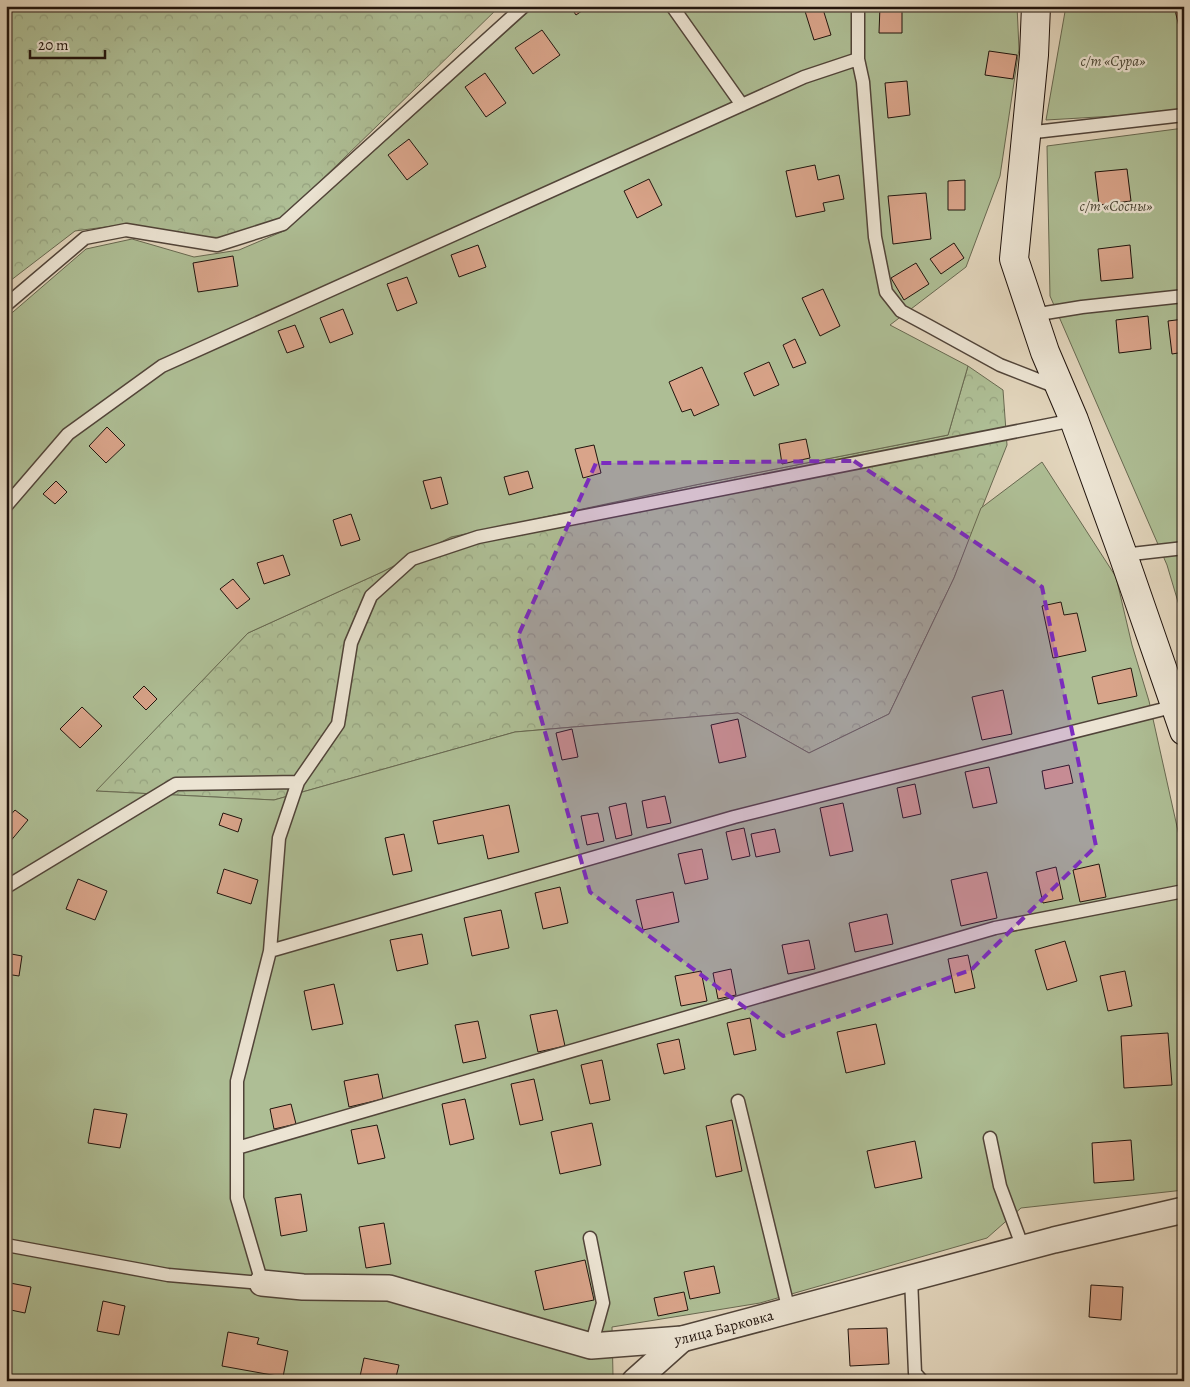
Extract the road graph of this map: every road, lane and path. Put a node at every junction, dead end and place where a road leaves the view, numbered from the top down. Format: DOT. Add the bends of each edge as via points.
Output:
graph roads {
  1 [pos="524,6"];
  2 [pos="672,6"];
  3 [pos="858,6"];
  4 [pos="1036,6"];
  5 [pos="858,59"];
  6 [pos="742,105"];
  7 [pos="1184,115"];
  8 [pos="1026,133"];
  9 [pos="1184,296"];
  10 [pos="6,305"];
  11 [pos="1034,315"];
  12 [pos="1060,388"];
  13 [pos="1074,420"];
  14 [pos="6,506"];
  15 [pos="1184,548"];
  16 [pos="1123,555"];
  17 [pos="1176,706"];
  18 [pos="1184,731"];
  19 [pos="298,782"];
  20 [pos="6,887"];
  21 [pos="1184,891"];
  22 [pos="270,950"];
  23 [pos="738,1101"];
  24 [pos="990,1138"];
  25 [pos="237,1148"];
  26 [pos="1184,1210"];
  27 [pos="590,1238"];
  28 [pos="6,1245"];
  29 [pos="1024,1248"];
  30 [pos="911,1278"];
  31 [pos="262,1283"];
  32 [pos="789,1311"];
  33 [pos="682,1340"];
  34 [pos="591,1346"];
  35 [pos="635,1381"];
  36 [pos="922,1381"];
  1 -- 10 [label="lane" via="284,224 216,246 126,230 85,238"];
  2 -- 6 [label="lane"];
  3 -- 5 [label="lane"];
  4 -- 8 [label="main road"];
  5 -- 6 [label="lane" via="804,77"];
  5 -- 12 [label="lane" via="863,82 875,237 886,292 902,311 929,326 1000,365"];
  6 -- 14 [label="lane" via="162,366 68,434"];
  7 -- 8 [label="lane"];
  8 -- 11 [label="main road" via="1014,259"];
  9 -- 11 [label="lane"];
  11 -- 12 [label="main road"];
  12 -- 13 [label="main road"];
  13 -- 16 [label="main road"];
  13 -- 19 [label="lane" via="478,537 412,560 371,596 351,643 338,724"];
  15 -- 16 [label="lane"];
  16 -- 17 [label="main road"];
  17 -- 18 [label="main road"];
  17 -- 22 [label="lane" via="734,817"];
  19 -- 20 [label="lane" via="176,784"];
  19 -- 22 [label="lane" via="279,838"];
  21 -- 25 [label="lane" via="995,928"];
  22 -- 25 [label="lane" via="236,1081"];
  23 -- 32 [label="lane"];
  24 -- 29 [label="lane" via="1000,1186"];
  25 -- 31 [label="lane" via="237,1198"];
  26 -- 29 [label="street, улица Барковка"];
  27 -- 34 [label="lane" via="603,1303"];
  28 -- 31 [label="lane" via="168,1275"];
  29 -- 30 [label="street, улица Барковка"];
  30 -- 32 [label="street, улица Барковка"];
  30 -- 36 [label="lane" via="915,1373"];
  31 -- 34 [label="street, улица Барковка" via="389,1288"];
  32 -- 33 [label="street, улица Барковка"];
  33 -- 34 [label="street, улица Барковка"];
  33 -- 35 [label="street"];
}
